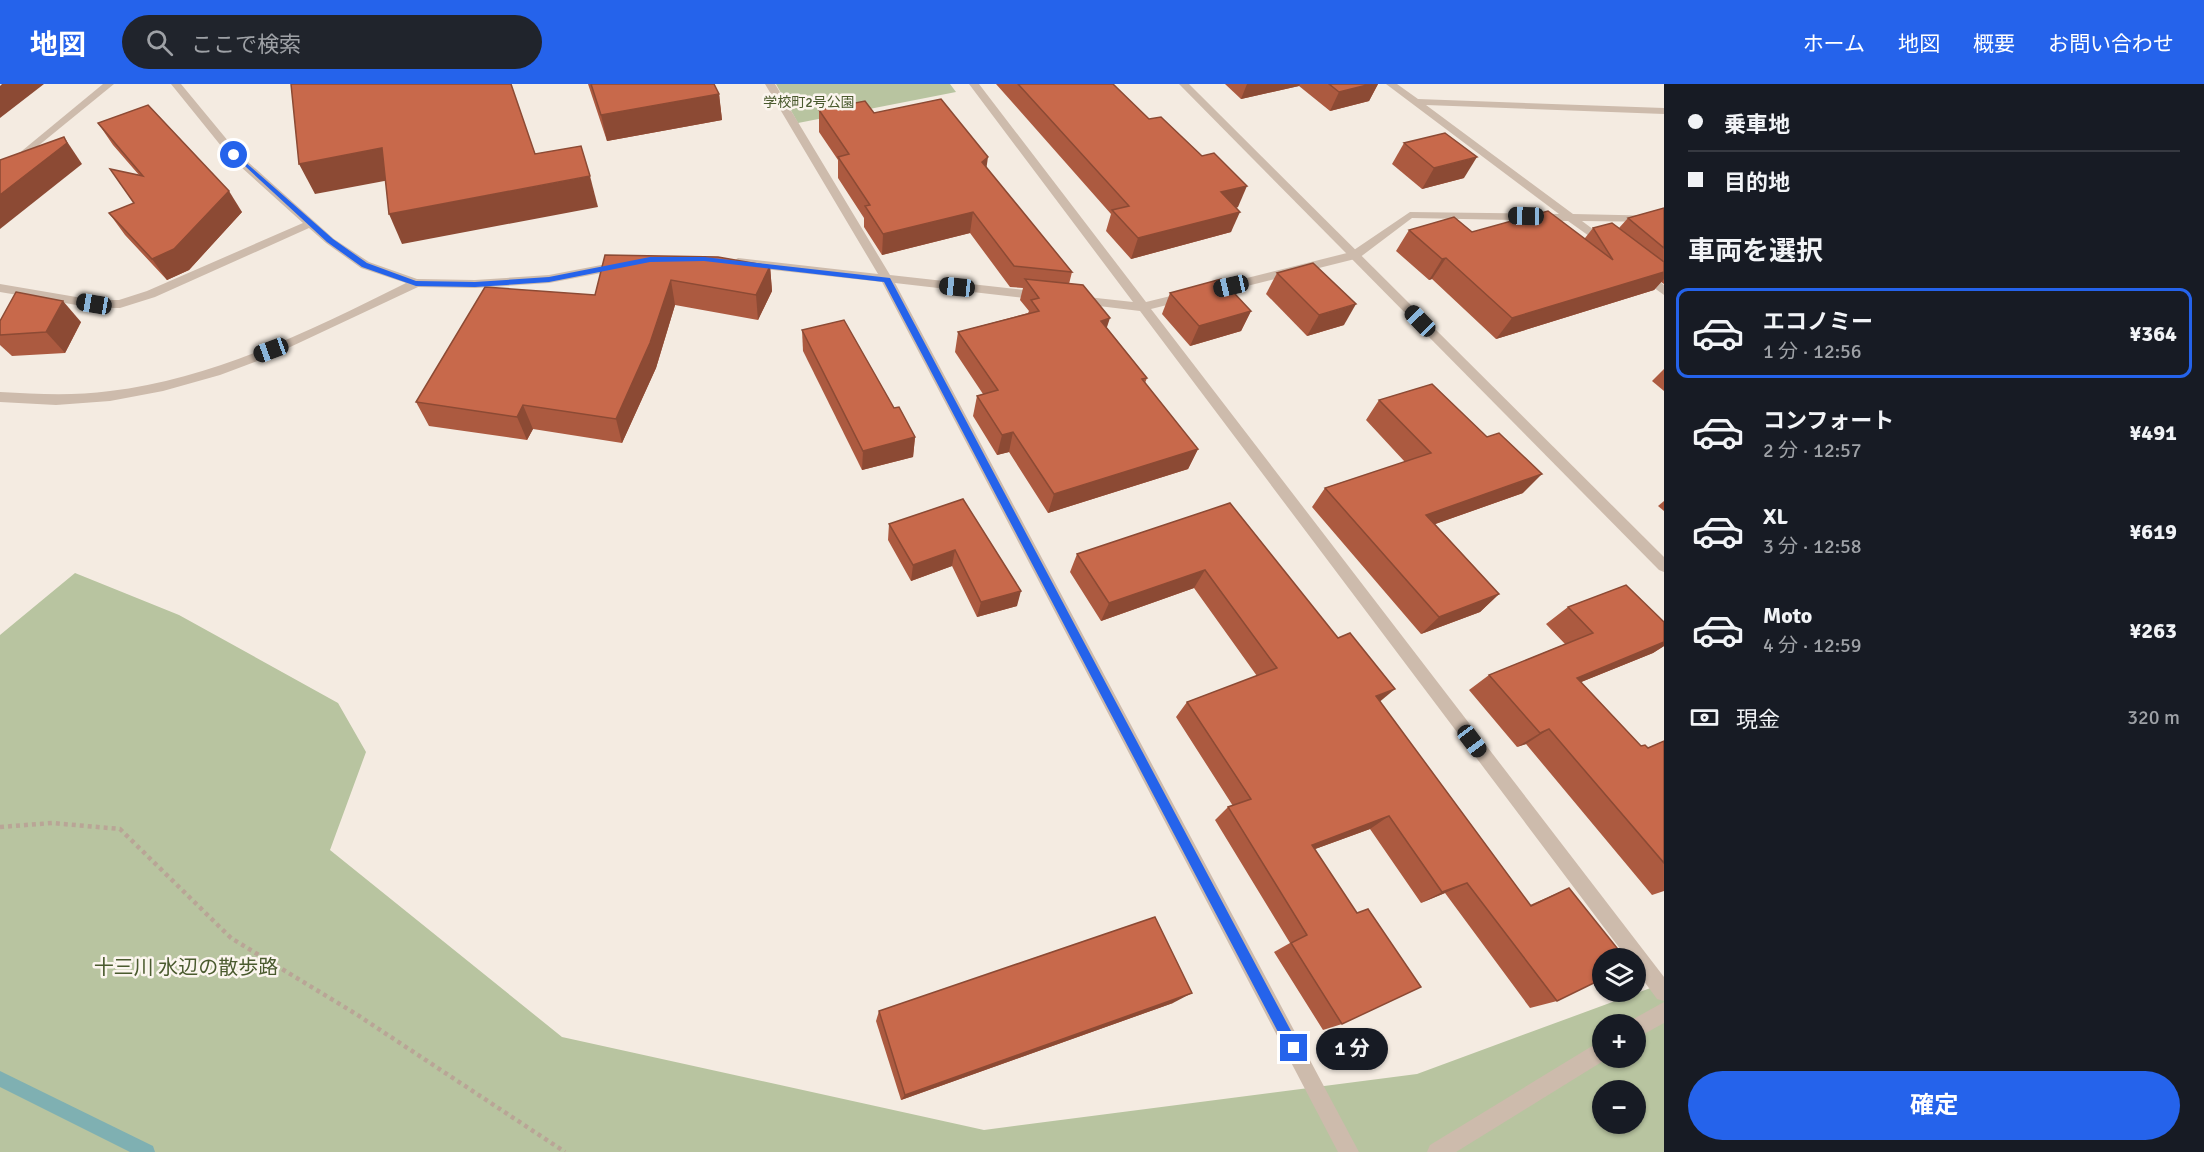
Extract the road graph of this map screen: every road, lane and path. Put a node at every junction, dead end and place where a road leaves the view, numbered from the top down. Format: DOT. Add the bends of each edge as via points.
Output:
graph roads {
  1 [pos="109,84"];
  2 [pos="176,84"];
  3 [pos="771,84"];
  4 [pos="974,84"];
  5 [pos="1184,84"];
  6 [pos="1391,84"];
  7 [pos="1414,102"];
  8 [pos="1664,111"];
  9 [pos="0,174"];
  10 [pos="1572,217"];
  11 [pos="1664,219"];
  12 [pos="310,224"];
  13 [pos="1618,254"];
  14 [pos="1355,255"];
  15 [pos="726,261"];
  16 [pos="639,262"];
  17 [pos="1636,269"];
  18 [pos="887,280"];
  19 [pos="416,283"];
  20 [pos="0,288"];
  21 [pos="1664,291"];
  22 [pos="1143,306"];
  23 [pos="0,397"];
  24 [pos="1664,566"];
  25 [pos="0,827"];
  26 [pos="1664,992"];
  27 [pos="1664,1012"];
  28 [pos="1646,1023"];
  29 [pos="1592,1056"];
  30 [pos="565,1152"];
  31 [pos="1349,1152"];
  32 [pos="1437,1152"];
  1 -- 9 [label="street"];
  2 -- 12 [label="street" via="234,155"];
  3 -- 18 [label="street"];
  4 -- 22 [label="street"];
  5 -- 14 [label="street"];
  6 -- 7 [label="street"];
  7 -- 8 [label="street"];
  7 -- 10 [label="street"];
  10 -- 11 [label="street"];
  10 -- 13 [label="street"];
  10 -- 14 [label="street" via="1410,215"];
  12 -- 19 [label="street" via="365,265"];
  12 -- 20 [label="street" via="120,304 94,304"];
  14 -- 22 [label="street"];
  14 -- 24 [label="street"];
  15 -- 18 [label="street"];
  16 -- 19 [label="street" via="549,279"];
  17 -- 21 [label="street"];
  18 -- 22 [label="street"];
  18 -- 31 [label="street"];
  19 -- 23 [label="street" via="311,335 172,386 113,397 33,401"];
  22 -- 26 [label="street"];
  25 -- 30 [label="path" via="52,823 120,829 231,938 356,1014"];
  27 -- 28 [label="street"];
  29 -- 32 [label="street"];
}
